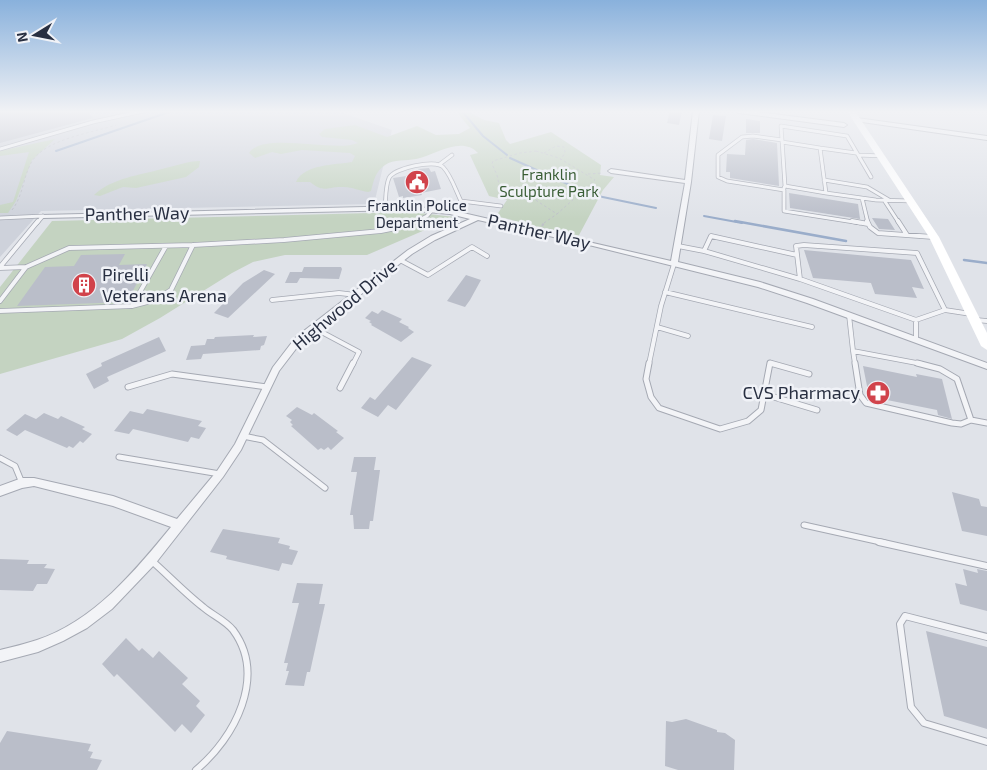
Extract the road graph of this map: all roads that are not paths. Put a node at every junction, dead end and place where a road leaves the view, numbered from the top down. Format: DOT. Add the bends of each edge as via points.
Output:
graph roads {
  1 [pos="692,147"];
  2 [pos="732,147"];
  3 [pos="782,147"];
  4 [pos="814,147"];
  5 [pos="853,147"];
  6 [pos="876,147"];
  7 [pos="820,148"];
  8 [pos="452,154"];
  9 [pos="857,154"];
  10 [pos="882,156"];
  11 [pos="440,164"];
  12 [pos="611,172"];
  13 [pos="871,177"];
  14 [pos="824,180"];
  15 [pos="688,182"];
  16 [pos="784,188"];
  17 [pos="826,193"];
  18 [pos="862,198"];
  19 [pos="884,200"];
  20 [pos="889,200"];
  21 [pos="461,201"];
  22 [pos="912,201"];
  23 [pos="501,206"];
  24 [pos="385,209"];
  25 [pos="433,209"];
  26 [pos="450,212"];
  27 [pos="43,216"];
  28 [pos="0,218"];
  29 [pos="478,218"];
  30 [pos="868,224"];
  31 [pos="907,235"];
  32 [pos="934,237"];
  33 [pos="193,245"];
  34 [pos="166,246"];
  35 [pos="678,246"];
  36 [pos="704,251"];
  37 [pos="797,255"];
  38 [pos="487,256"];
  39 [pos="400,260"];
  40 [pos="674,264"];
  41 [pos="0,267"];
  42 [pos="26,267"];
  43 [pos="800,279"];
  44 [pos="666,292"];
  45 [pos="356,295"];
  46 [pos="272,300"];
  47 [pos="0,301"];
  48 [pos="132,306"];
  49 [pos="945,310"];
  50 [pos="0,311"];
  51 [pos="849,315"];
  52 [pos="979,318"];
  53 [pos="916,320"];
  54 [pos="657,327"];
  55 [pos="812,327"];
  56 [pos="314,328"];
  57 [pos="688,336"];
  58 [pos="916,340"];
  59 [pos="987,346"];
  60 [pos="853,351"];
  61 [pos="987,366"];
  62 [pos="809,374"];
  63 [pos="128,387"];
  64 [pos="267,387"];
  65 [pos="340,388"];
  66 [pos="764,394"];
  67 [pos="817,410"];
  68 [pos="971,420"];
  69 [pos="987,424"];
  70 [pos="243,436"];
  71 [pos="119,457"];
  72 [pos="0,458"];
  73 [pos="220,474"];
  74 [pos="22,483"];
  75 [pos="325,488"];
  76 [pos="0,491"];
  77 [pos="178,524"];
  78 [pos="804,525"];
  79 [pos="151,560"];
  80 [pos="987,566"];
  81 [pos="987,637"];
  82 [pos="0,656"];
  83 [pos="987,742"];
  84 [pos="196,770"];
  1 -- 15 [label="street"];
  2 -- 16 [label="lane" via="718,156 718,178"];
  3 -- 16 [label="lane"];
  4 -- 7 [label="lane"];
  5 -- 9 [label="lane"];
  6 -- 10 [label="main road"];
  7 -- 9 [label="lane"];
  7 -- 14 [label="lane"];
  8 -- 11 [label="lane"];
  9 -- 10 [label="lane"];
  9 -- 13 [label="lane"];
  10 -- 22 [label="main road"];
  11 -- 21 [label="lane"];
  11 -- 24 [label="lane" via="394,171 388,180"];
  12 -- 15 [label="street"];
  14 -- 17 [label="lane"];
  14 -- 20 [label="lane" via="877,189"];
  15 -- 35 [label="street"];
  16 -- 17 [label="lane"];
  16 -- 30 [label="lane" via="784,211"];
  17 -- 18 [label="lane"];
  18 -- 19 [label="lane"];
  18 -- 30 [label="lane"];
  19 -- 20 [label="lane"];
  19 -- 31 [label="lane"];
  20 -- 22 [label="lane"];
  21 -- 23 [label="lane"];
  21 -- 26 [label="lane"];
  22 -- 32 [label="main road"];
  24 -- 25 [label="street, Panther Way"];
  24 -- 27 [label="street, Panther Way"];
  25 -- 26 [label="street, Panther Way"];
  25 -- 33 [label="lane" via="428,216 406,226 381,231"];
  26 -- 29 [label="street, Panther Way"];
  27 -- 28 [label="lane"];
  27 -- 41 [label="lane"];
  29 -- 39 [label="street, Highwood Drive" via="433,238"];
  29 -- 40 [label="street, Panther Way"];
  30 -- 31 [label="lane" via="872,231 878,233"];
  31 -- 32 [label="lane"];
  32 -- 52 [label="main road"];
  33 -- 34 [label="lane"];
  33 -- 48 [label="lane" via="171,290 155,300"];
  34 -- 42 [label="lane" via="69,248"];
  34 -- 48 [label="lane"];
  35 -- 36 [label="lane"];
  35 -- 40 [label="street"];
  36 -- 37 [label="lane" via="711,236"];
  36 -- 43 [label="lane"];
  37 -- 43 [label="lane"];
  37 -- 49 [label="lane" via="796,246 804,245 917,253"];
  38 -- 39 [label="lane" via="472,247 428,275"];
  39 -- 45 [label="street, Highwood Drive"];
  40 -- 44 [label="lane"];
  40 -- 51 [label="street, Panther Way" via="782,292"];
  41 -- 42 [label="lane"];
  42 -- 47 [label="lane"];
  43 -- 53 [label="lane"];
  44 -- 54 [label="lane"];
  44 -- 55 [label="lane"];
  45 -- 46 [label="lane" via="339,293"];
  45 -- 56 [label="street, Highwood Drive"];
  48 -- 50 [label="lane"];
  49 -- 52 [label="lane"];
  49 -- 53 [label="lane"];
  51 -- 58 [label="street, Panther Way"];
  51 -- 60 [label="lane"];
  52 -- 59 [label="main road"];
  53 -- 58 [label="lane"];
  54 -- 57 [label="lane"];
  54 -- 66 [label="lane" via="646,379 651,397 659,408 720,429 748,421 761,410"];
  56 -- 64 [label="street, Highwood Drive" via="299,339"];
  56 -- 65 [label="lane" via="359,352"];
  58 -- 61 [label="street, Panther Way"];
  60 -- 68 [label="lane" via="947,371 958,380"];
  60 -- 68 [label="lane" via="860,395 866,403 952,423 962,424"];
  62 -- 66 [label="lane" via="770,363"];
  63 -- 64 [label="lane" via="172,374"];
  64 -- 70 [label="street, Highwood Drive"];
  66 -- 67 [label="lane"];
  68 -- 69 [label="lane"];
  70 -- 73 [label="street, Highwood Drive"];
  70 -- 75 [label="lane" via="263,440"];
  71 -- 73 [label="lane"];
  72 -- 74 [label="lane" via="15,466"];
  73 -- 77 [label="street, Highwood Drive"];
  74 -- 76 [label="street"];
  74 -- 77 [label="street" via="34,482 113,501"];
  77 -- 79 [label="street, Highwood Drive"];
  78 -- 80 [label="lane"];
  79 -- 82 [label="street, Highwood Drive" via="108,605 83,624 38,646"];
  79 -- 84 [label="lane" via="233,630 246,658 246,683 236,723 215,755"];
  81 -- 83 [label="lane" via="905,616 900,624 911,708 924,723"];
}
